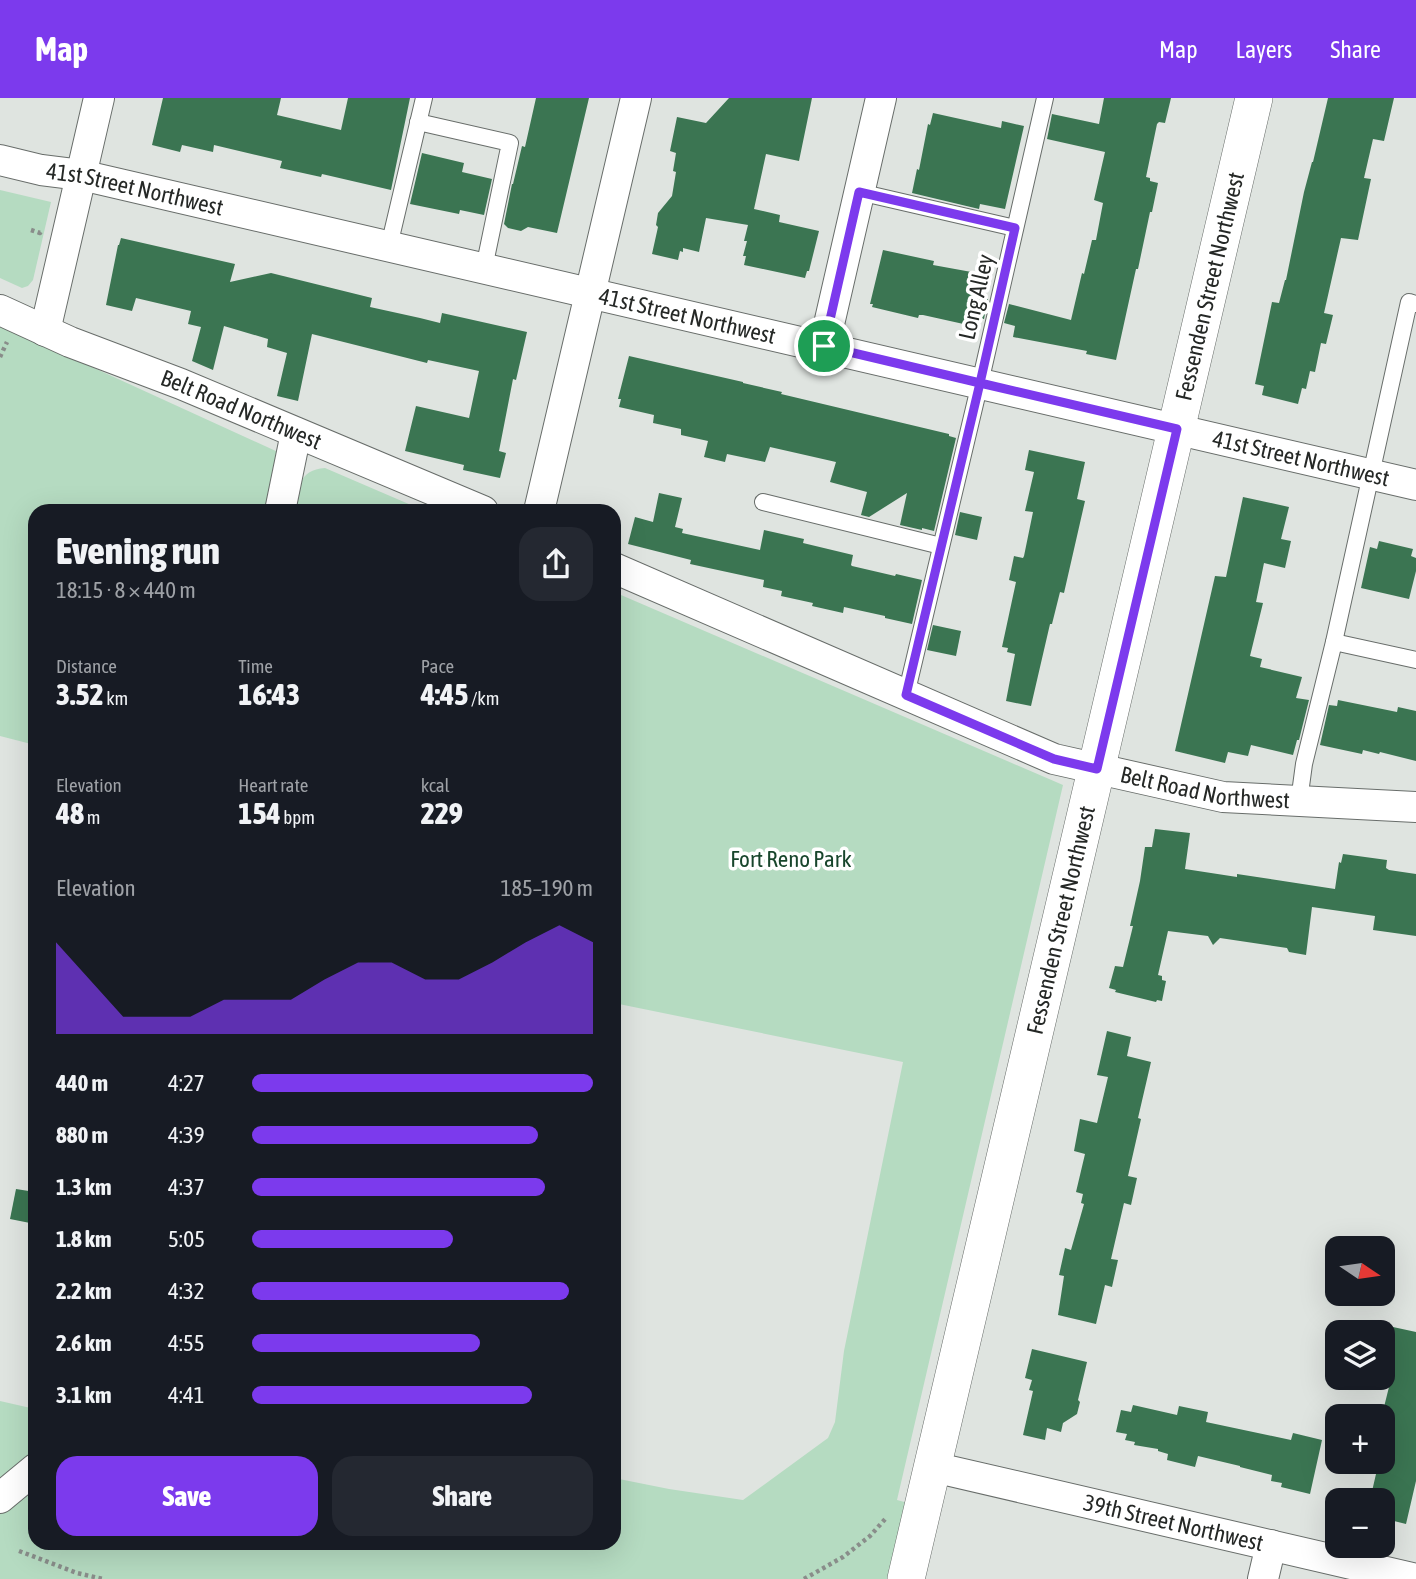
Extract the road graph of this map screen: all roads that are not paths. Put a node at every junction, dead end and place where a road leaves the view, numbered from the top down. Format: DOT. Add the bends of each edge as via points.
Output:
graph roads {
  1 [pos="99,98"];
  2 [pos="424,98"];
  3 [pos="636,98"];
  4 [pos="881,98"];
  5 [pos="1045,98"];
  6 [pos="1254,98"];
  7 [pos="418,122"];
  8 [pos="0,160"];
  9 [pos="81,175"];
  10 [pos="859,192"];
  11 [pos="1015,228"];
  12 [pos="389,246"];
  13 [pos="484,268"];
  14 [pos="590,293"];
  15 [pos="1416,304"];
  16 [pos="0,310"];
  17 [pos="45,331"];
  18 [pos="824,346"];
  19 [pos="980,383"];
  20 [pos="1177,429"];
  21 [pos="296,433"];
  22 [pos="1371,474"];
  23 [pos="1416,485"];
  24 [pos="763,502"];
  25 [pos="281,504"];
  26 [pos="466,504"];
  27 [pos="542,504"];
  28 [pos="942,546"];
  29 [pos="621,571"];
  30 [pos="1334,642"];
  31 [pos="1416,660"];
  32 [pos="906,695"];
  33 [pos="1097,769"];
  34 [pos="1299,801"];
  35 [pos="1416,807"];
  36 [pos="933,1467"];
  37 [pos="28,1475"];
  38 [pos="0,1498"];
  39 [pos="1271,1545"];
  40 [pos="906,1579"];
  41 [pos="1263,1579"];
  42 [pos="1416,1579"];
  1 -- 9 [label="street"];
  2 -- 7 [label="lane"];
  3 -- 14 [label="street"];
  4 -- 10 [label="street"];
  5 -- 11 [label="lane, Long Alley"];
  6 -- 20 [label="street, Fessenden Street Northwest"];
  7 -- 12 [label="lane"];
  7 -- 13 [label="lane" via="510,143"];
  8 -- 9 [label="street, 41st Street Northwest"];
  9 -- 12 [label="street, 41st Street Northwest"];
  9 -- 17 [label="street"];
  10 -- 11 [label="lane"];
  10 -- 18 [label="street"];
  11 -- 19 [label="lane, Long Alley"];
  12 -- 13 [label="street, 41st Street Northwest"];
  13 -- 14 [label="street, 41st Street Northwest"];
  14 -- 18 [label="street, 41st Street Northwest"];
  14 -- 27 [label="street"];
  15 -- 22 [label="lane" via="1409,302"];
  16 -- 17 [label="street, Belt Road Northwest"];
  17 -- 21 [label="street, Belt Road Northwest"];
  18 -- 19 [label="street, 41st Street Northwest"];
  19 -- 20 [label="street, 41st Street Northwest"];
  19 -- 28 [label="lane, Long Alley"];
  20 -- 22 [label="street, 41st Street Northwest"];
  20 -- 33 [label="street, Fessenden Street Northwest"];
  21 -- 25 [label="street"];
  21 -- 26 [label="street, Belt Road Northwest"];
  22 -- 23 [label="street, 41st Street Northwest"];
  22 -- 30 [label="lane"];
  24 -- 28 [label="lane"];
  28 -- 32 [label="lane, Long Alley"];
  29 -- 32 [label="street, Belt Road Northwest"];
  30 -- 31 [label="lane"];
  30 -- 34 [label="lane"];
  32 -- 33 [label="street, Belt Road Northwest" via="1054,759"];
  33 -- 34 [label="street, Belt Road Northwest" via="1223,797"];
  33 -- 36 [label="street, Fessenden Street Northwest"];
  34 -- 35 [label="street, Belt Road Northwest"];
  36 -- 39 [label="street, 39th Street Northwest"];
  36 -- 40 [label="street, Fessenden Street Northwest"];
  37 -- 38 [label="street"];
  39 -- 41 [label="street"];
  39 -- 42 [label="street, 39th Street Northwest"];
}
